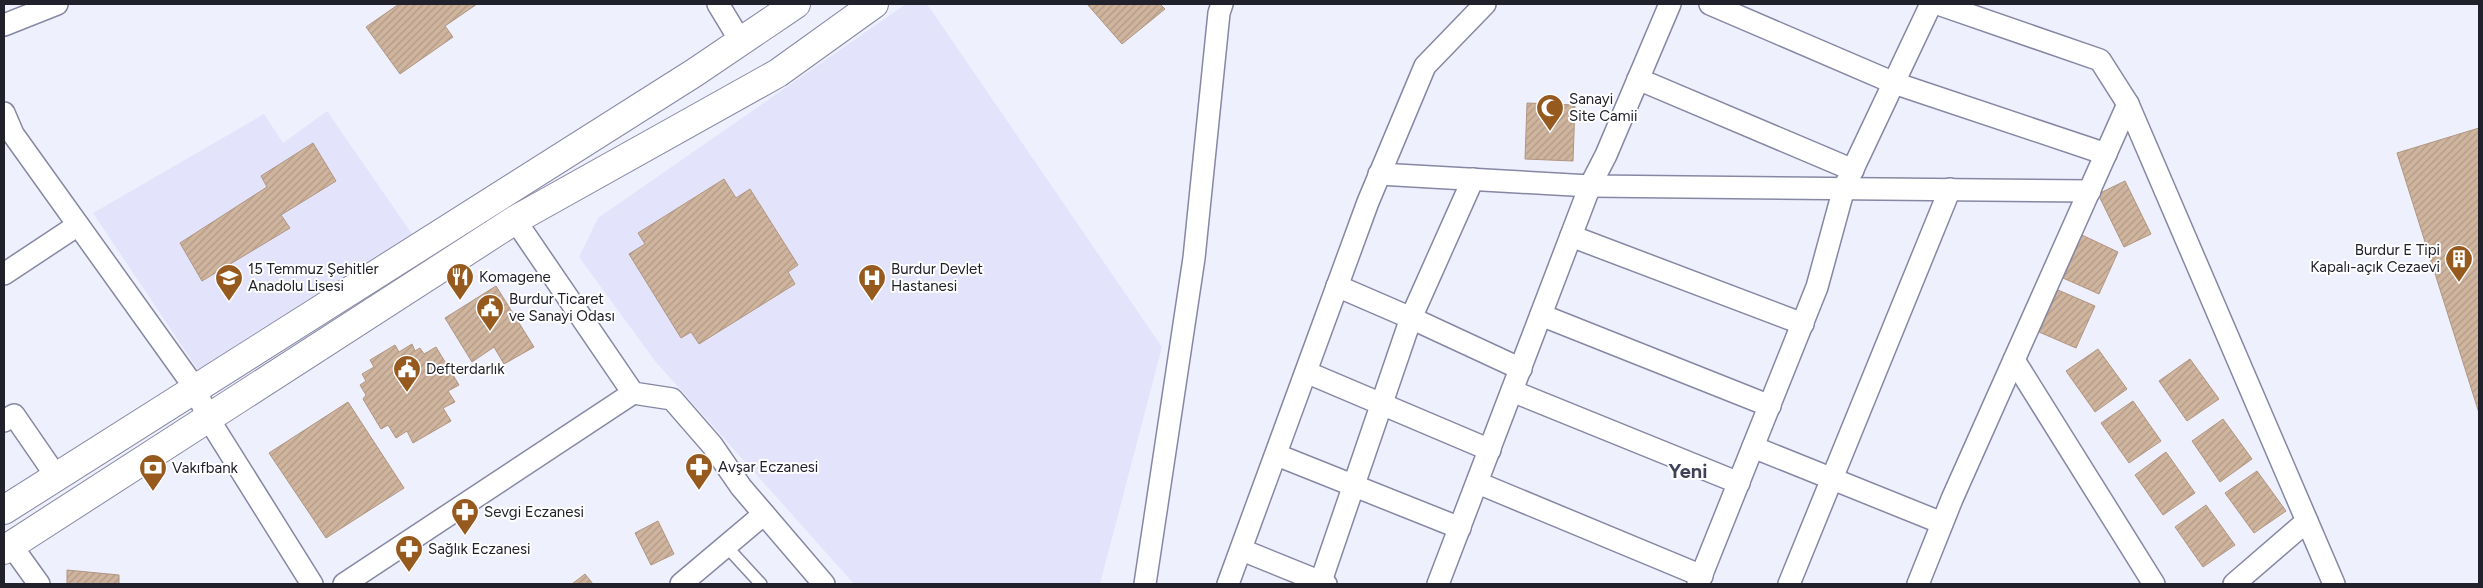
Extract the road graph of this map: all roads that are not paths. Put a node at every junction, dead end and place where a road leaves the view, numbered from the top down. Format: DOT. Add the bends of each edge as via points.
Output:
graph roads {
  1 [pos="57,4"];
  2 [pos="718,4"];
  3 [pos="796,4"];
  4 [pos="874,4"];
  5 [pos="1485,4"];
  6 [pos="1670,4"];
  7 [pos="1710,4"];
  8 [pos="1931,4"];
  9 [pos="1938,4"];
  10 [pos="1220,7"];
  11 [pos="4,24"];
  12 [pos="741,42"];
  13 [pos="1638,79"];
  14 [pos="1894,82"];
  15 [pos="2128,104"];
  16 [pos="4,113"];
  17 [pos="8,137"];
  18 [pos="2106,154"];
  19 [pos="1379,174"];
  20 [pos="1472,179"];
  21 [pos="1848,179"];
  22 [pos="1590,186"];
  23 [pos="1950,189"];
  24 [pos="2090,191"];
  25 [pos="515,220"];
  26 [pos="78,225"];
  27 [pos="1571,236"];
  28 [pos="4,274"];
  29 [pos="1337,286"];
  30 [pos="1541,315"];
  31 [pos="1411,318"];
  32 [pos="1803,324"];
  33 [pos="2014,360"];
  34 [pos="1521,368"];
  35 [pos="1306,372"];
  36 [pos="195,388"];
  37 [pos="1512,392"];
  38 [pos="633,393"];
  39 [pos="1382,404"];
  40 [pos="1770,406"];
  41 [pos="7,412"];
  42 [pos="208,418"];
  43 [pos="1753,447"];
  44 [pos="1490,450"];
  45 [pos="1277,455"];
  46 [pos="56,476"];
  47 [pos="1832,480"];
  48 [pos="1478,483"];
  49 [pos="1739,483"];
  50 [pos="1354,486"];
  51 [pos="4,510"];
  52 [pos="764,514"];
  53 [pos="2307,521"];
  54 [pos="1942,523"];
  55 [pos="1460,528"];
  56 [pos="726,546"];
  57 [pos="8,548"];
  58 [pos="1242,550"];
  59 [pos="1700,580"];
  60 [pos="39,584"];
  61 [pos="312,584"];
  62 [pos="344,584"];
  63 [pos="681,584"];
  64 [pos="761,584"];
  65 [pos="824,584"];
  66 [pos="1145,584"];
  67 [pos="1228,584"];
  68 [pos="1322,584"];
  69 [pos="1438,584"];
  70 [pos="1789,584"];
  71 [pos="1918,584"];
  72 [pos="2154,584"];
  73 [pos="2234,584"];
  74 [pos="2334,584"];
  1 -- 11 [label="street"];
  2 -- 12 [label="street"];
  3 -- 12 [label="main road"];
  4 -- 25 [label="main road" via="778,74"];
  5 -- 19 [label="street" via="1425,66"];
  6 -- 13 [label="street"];
  7 -- 14 [label="street"];
  8 -- 14 [label="street"];
  9 -- 15 [label="street" via="2100,60"];
  10 -- 66 [label="street" via="1194,258"];
  12 -- 36 [label="main road"];
  13 -- 21 [label="street"];
  13 -- 22 [label="street"];
  14 -- 18 [label="street"];
  14 -- 21 [label="street"];
  15 -- 18 [label="street"];
  15 -- 53 [label="street"];
  16 -- 17 [label="street"];
  17 -- 26 [label="street"];
  18 -- 24 [label="street"];
  19 -- 20 [label="street"];
  19 -- 29 [label="street"];
  20 -- 22 [label="street"];
  20 -- 31 [label="street"];
  21 -- 22 [label="street"];
  21 -- 23 [label="street"];
  21 -- 32 [label="street"];
  22 -- 27 [label="street"];
  23 -- 24 [label="street"];
  23 -- 47 [label="street"];
  24 -- 33 [label="street"];
  25 -- 38 [label="street"];
  25 -- 42 [label="main road"];
  26 -- 28 [label="street"];
  26 -- 36 [label="street"];
  27 -- 30 [label="street"];
  27 -- 32 [label="street"];
  29 -- 31 [label="street"];
  29 -- 35 [label="street"];
  30 -- 34 [label="street"];
  30 -- 40 [label="street"];
  31 -- 34 [label="street"];
  31 -- 39 [label="street"];
  32 -- 40 [label="street"];
  33 -- 54 [label="street"];
  33 -- 72 [label="street"];
  34 -- 37 [label="street"];
  35 -- 39 [label="street"];
  35 -- 45 [label="street"];
  36 -- 42 [label="street"];
  36 -- 46 [label="main road"];
  37 -- 44 [label="street"];
  37 -- 49 [label="street"];
  38 -- 52 [label="street" via="672,399"];
  38 -- 62 [label="street"];
  39 -- 44 [label="street"];
  39 -- 50 [label="street"];
  40 -- 43 [label="street"];
  41 -- 46 [label="street"];
  42 -- 57 [label="main road"];
  42 -- 61 [label="street"];
  43 -- 47 [label="street"];
  43 -- 49 [label="street"];
  44 -- 48 [label="street"];
  45 -- 50 [label="street"];
  45 -- 58 [label="street"];
  46 -- 51 [label="main road"];
  47 -- 54 [label="street"];
  47 -- 70 [label="street"];
  48 -- 55 [label="street"];
  48 -- 59 [label="street"];
  49 -- 59 [label="street"];
  50 -- 55 [label="street"];
  50 -- 68 [label="street"];
  52 -- 56 [label="street"];
  52 -- 65 [label="street"];
  53 -- 73 [label="street"];
  53 -- 74 [label="street"];
  54 -- 71 [label="street"];
  55 -- 69 [label="street"];
  56 -- 63 [label="street"];
  56 -- 64 [label="lane"];
  57 -- 60 [label="street"];
  58 -- 67 [label="street"];
  58 -- 68 [label="street"];
}
